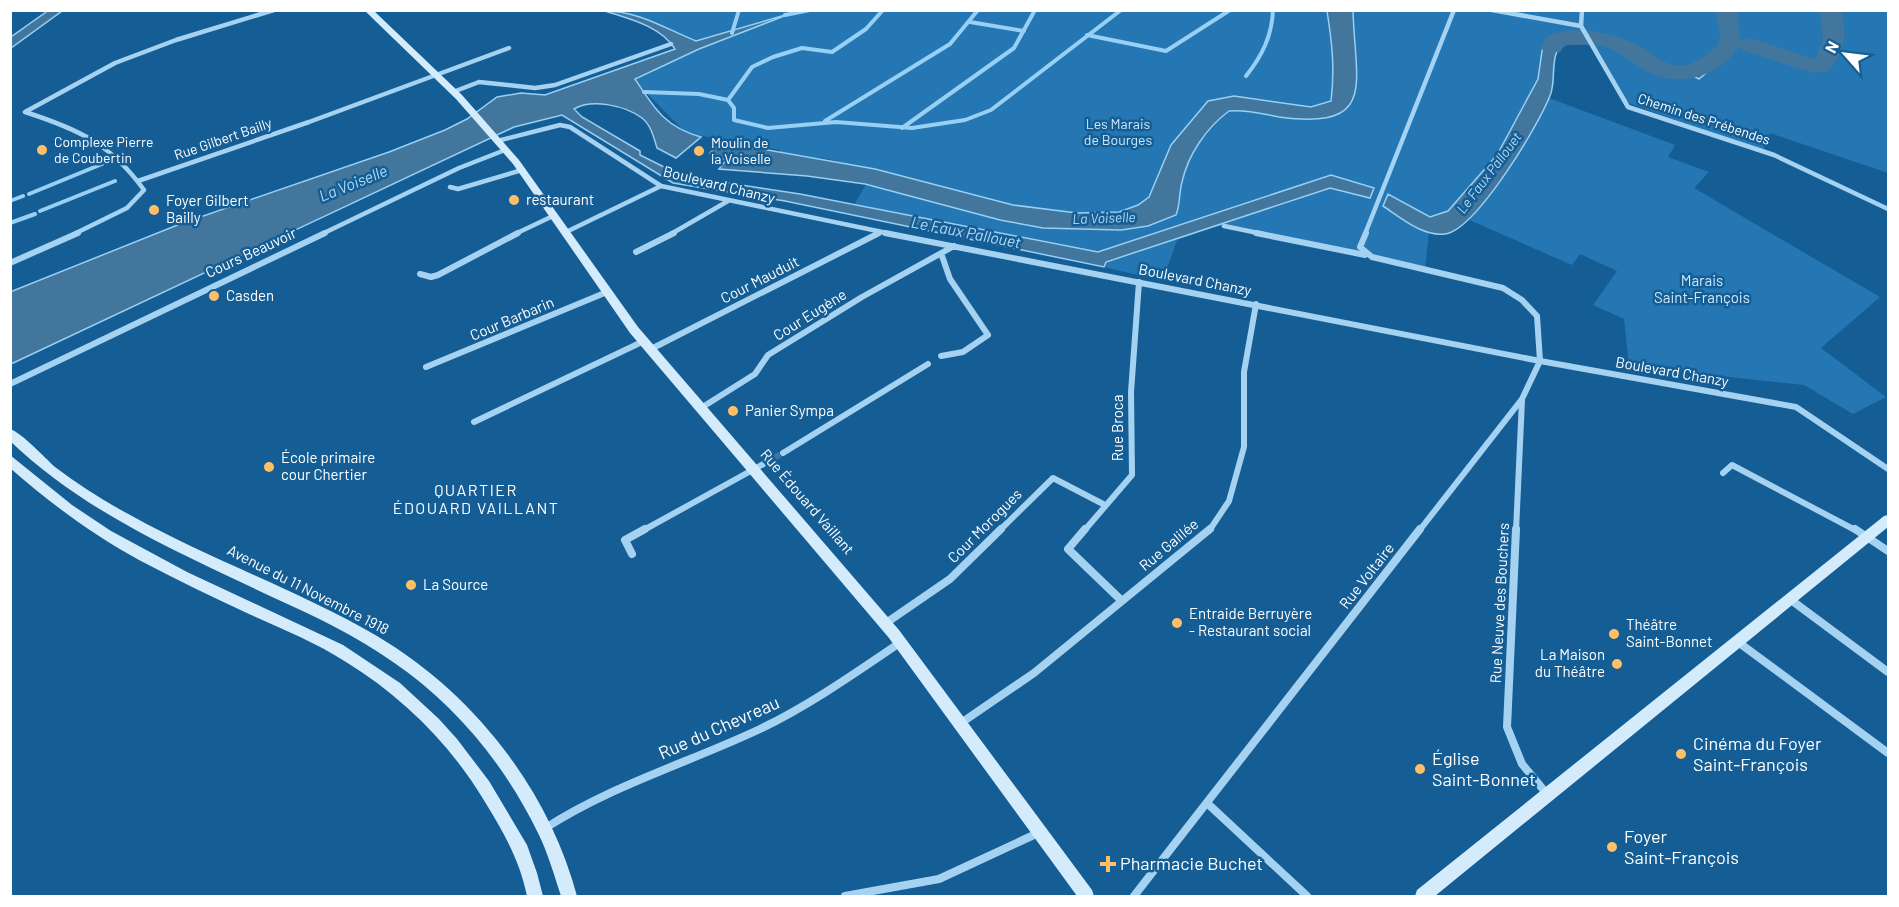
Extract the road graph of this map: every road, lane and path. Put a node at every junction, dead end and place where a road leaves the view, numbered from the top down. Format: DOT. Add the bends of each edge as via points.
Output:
graph roads {
  1 [pos="274,10"];
  2 [pos="368,10"];
  3 [pos="1454,10"];
  4 [pos="1492,10"];
  5 [pos="1582,10"];
  6 [pos="1581,26"];
  7 [pos="671,44"];
  8 [pos="509,48"];
  9 [pos="435,74"];
  10 [pos="453,92"];
  11 [pos="499,143"];
  12 [pos="522,170"];
  13 [pos="138,181"];
  14 [pos="450,186"];
  15 [pos="661,186"];
  16 [pos="728,201"];
  17 [pos="1888,209"];
  18 [pos="553,216"];
  19 [pos="1224,226"];
  20 [pos="880,231"];
  21 [pos="564,233"];
  22 [pos="954,246"];
  23 [pos="636,252"];
  24 [pos="941,253"];
  25 [pos="1367,255"];
  26 [pos="10,263"];
  27 [pos="420,274"];
  28 [pos="1139,282"];
  29 [pos="607,292"];
  30 [pos="1256,304"];
  31 [pos="647,345"];
  32 [pos="941,356"];
  33 [pos="1540,361"];
  34 [pos="928,364"];
  35 [pos="426,367"];
  36 [pos="10,384"];
  37 [pos="1522,399"];
  38 [pos="701,408"];
  39 [pos="474,422"];
  40 [pos="10,433"];
  41 [pos="783,453"];
  42 [pos="10,460"];
  43 [pos="767,462"];
  44 [pos="755,469"];
  45 [pos="1888,469"];
  46 [pos="1722,473"];
  47 [pos="1105,505"];
  48 [pos="1888,520"];
  49 [pos="1867,538"];
  50 [pos="1888,551"];
  51 [pos="632,554"];
  52 [pos="1791,600"];
  53 [pos="1122,601"];
  54 [pos="886,623"];
  55 [pos="901,642"];
  56 [pos="1738,642"];
  57 [pos="1888,672"];
  58 [pos="961,723"];
  59 [pos="1888,753"];
  60 [pos="1548,796"];
  61 [pos="1207,803"];
  62 [pos="544,829"];
  63 [pos="1038,833"];
  64 [pos="536,897"];
  65 [pos="569,897"];
  66 [pos="844,897"];
  67 [pos="1086,897"];
  68 [pos="1134,897"];
  69 [pos="1307,897"];
  70 [pos="1423,897"];
  1 -- 13 [label="street" via="115,63 25,112 94,137"];
  2 -- 9 [label="main road, Rue Édouard Vaillant"];
  3 -- 25 [label="street" via="1361,241 1360,247"];
  4 -- 6 [label="street"];
  5 -- 6 [label="street"];
  6 -- 17 [label="street, Chemin des Prébendes" via="1623,101 1636,111 1774,155"];
  7 -- 10 [label="street" via="555,85 535,88 480,82"];
  8 -- 9 [label="street, Rue Gilbert Bailly"];
  9 -- 10 [label="main road, Rue Édouard Vaillant"];
  9 -- 13 [label="street, Rue Gilbert Bailly"];
  10 -- 11 [label="main road, Rue Édouard Vaillant"];
  11 -- 12 [label="main road, Rue Édouard Vaillant"];
  11 -- 15 [label="street, Boulevard Chanzy" via="560,125 570,127"];
  11 -- 36 [label="street, Cours Beauvoir" via="435,179"];
  12 -- 14 [label="street" via="458,189"];
  12 -- 18 [label="main road, Rue Édouard Vaillant"];
  13 -- 26 [label="street" via="144,190 120,213"];
  15 -- 16 [label="street, Boulevard Chanzy"];
  15 -- 21 [label="street"];
  16 -- 20 [label="street, Boulevard Chanzy"];
  16 -- 23 [label="street"];
  18 -- 21 [label="main road, Rue Édouard Vaillant"];
  18 -- 27 [label="street" via="438,274"];
  19 -- 25 [label="street"];
  20 -- 22 [label="street, Boulevard Chanzy"];
  20 -- 31 [label="street, Cour Mauduit"];
  21 -- 29 [label="main road, Rue Édouard Vaillant"];
  22 -- 24 [label="street, Cour Eugène"];
  22 -- 28 [label="street, Boulevard Chanzy"];
  24 -- 32 [label="street" via="950,279 988,335 963,352"];
  24 -- 38 [label="street, Cour Eugène" via="768,355 755,374"];
  25 -- 33 [label="street" via="1503,288 1537,316"];
  28 -- 30 [label="street, Boulevard Chanzy"];
  28 -- 47 [label="street, Rue Broca" via="1131,392 1132,475"];
  29 -- 31 [label="main road, Rue Édouard Vaillant"];
  29 -- 35 [label="street, Cour Barbarin"];
  30 -- 33 [label="street, Boulevard Chanzy"];
  30 -- 53 [label="street, Rue Galilée" via="1244,372 1244,447 1229,501 1207,533"];
  31 -- 38 [label="main road, Rue Édouard Vaillant"];
  31 -- 39 [label="street, Cour Mauduit"];
  33 -- 37 [label="street, Rue Voltaire"];
  33 -- 45 [label="street, Boulevard Chanzy" via="1796,406"];
  34 -- 41 [label="street"];
  37 -- 60 [label="street, Rue Neuve des Bouchers" via="1507,726 1522,764"];
  37 -- 61 [label="street, Rue Voltaire"];
  38 -- 44 [label="main road, Rue Édouard Vaillant"];
  40 -- 62 [label="main road, Avenue du 11 Novembre 1918" via="48,466 125,519 372,641 419,672 480,731 523,791"];
  42 -- 64 [label="main road" via="88,524 193,581 335,648 398,692 456,746 486,789 520,847"];
  43 -- 44 [label="street"];
  44 -- 51 [label="street" via="625,540"];
  44 -- 54 [label="main road, Rue Édouard Vaillant"];
  46 -- 49 [label="street" via="1732,465 1842,521"];
  47 -- 53 [label="street, Rue Broca" via="1068,549"];
  47 -- 54 [label="street, Cour Morogues" via="1053,478 950,579"];
  48 -- 49 [label="main road"];
  49 -- 50 [label="street"];
  49 -- 52 [label="main road"];
  52 -- 56 [label="main road"];
  52 -- 57 [label="street"];
  53 -- 58 [label="street, Rue Galilée" via="1034,673"];
  54 -- 55 [label="main road, Rue Édouard Vaillant"];
  55 -- 58 [label="main road, Rue Édouard Vaillant"];
  55 -- 62 [label="street, Rue du Chevreau" via="809,703 760,729 626,784"];
  56 -- 59 [label="street"];
  56 -- 60 [label="main road"];
  58 -- 63 [label="main road, Rue Édouard Vaillant"];
  60 -- 70 [label="main road"];
  61 -- 68 [label="street, Rue Voltaire"];
  61 -- 69 [label="street"];
  62 -- 65 [label="main road, Avenue du 11 Novembre 1918"];
  63 -- 66 [label="street" via="939,879"];
  63 -- 67 [label="main road, Rue Édouard Vaillant"];
}
